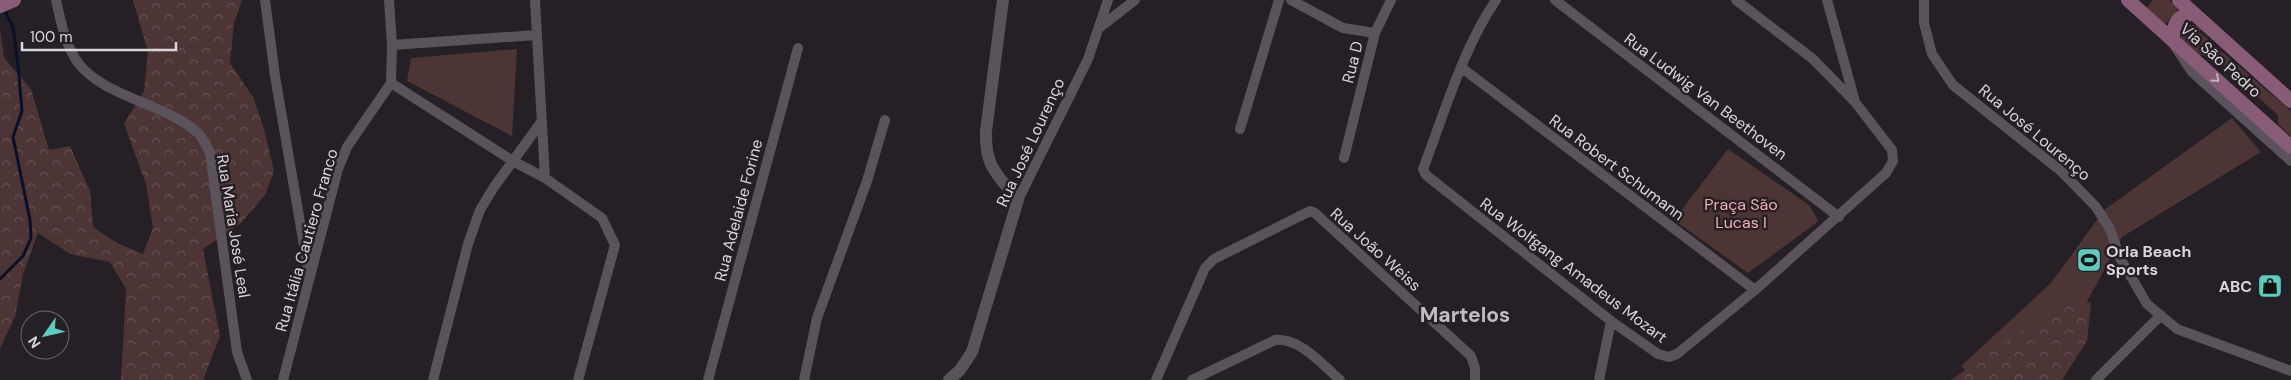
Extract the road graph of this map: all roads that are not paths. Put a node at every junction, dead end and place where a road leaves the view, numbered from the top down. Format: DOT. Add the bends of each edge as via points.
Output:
graph roads {
  1 [pos="14,0"];
  2 [pos="56,0"];
  3 [pos="265,0"];
  4 [pos="390,0"];
  5 [pos="534,0"];
  6 [pos="1003,0"];
  7 [pos="1108,0"];
  8 [pos="1135,0"];
  9 [pos="1279,0"];
  10 [pos="1291,0"];
  11 [pos="1391,0"];
  12 [pos="1496,0"];
  13 [pos="1556,0"];
  14 [pos="1736,0"];
  15 [pos="1827,0"];
  16 [pos="1924,0"];
  17 [pos="2128,0"];
  18 [pos="2179,0"];
  19 [pos="0,6"];
  20 [pos="2194,14"];
  21 [pos="1099,28"];
  22 [pos="1375,33"];
  23 [pos="537,35"];
  24 [pos="2173,40"];
  25 [pos="392,45"];
  26 [pos="798,48"];
  27 [pos="1462,68"];
  28 [pos="391,83"];
  29 [pos="1855,102"];
  30 [pos="2291,102"];
  31 [pos="885,120"];
  32 [pos="542,121"];
  33 [pos="1240,130"];
  34 [pos="2291,147"];
  35 [pos="1344,158"];
  36 [pos="513,161"];
  37 [pos="2291,161"];
  38 [pos="545,178"];
  39 [pos="1018,200"];
  40 [pos="1839,217"];
  41 [pos="309,278"];
  42 [pos="1754,290"];
  43 [pos="2161,315"];
  44 [pos="1611,321"];
  45 [pos="2291,370"];
  46 [pos="247,380"];
  47 [pos="283,380"];
  48 [pos="433,380"];
  49 [pos="578,380"];
  50 [pos="708,380"];
  51 [pos="804,380"];
  52 [pos="949,380"];
  53 [pos="1156,380"];
  54 [pos="1192,380"];
  55 [pos="1340,380"];
  56 [pos="1475,380"];
  57 [pos="1598,380"];
  58 [pos="2096,380"];
  1 -- 19 [label="main road"];
  2 -- 46 [label="street, Rua Maria José Leal" via="67,44 91,77 181,121 199,134 210,153 238,352"];
  3 -- 41 [label="street"];
  4 -- 25 [label="street"];
  5 -- 23 [label="street"];
  6 -- 39 [label="street" via="986,153 993,169"];
  7 -- 21 [label="street, Rua José Lourenço"];
  8 -- 21 [label="street"];
  9 -- 33 [label="street"];
  10 -- 22 [label="street, Rua D" via="1343,28"];
  11 -- 22 [label="street"];
  12 -- 27 [label="street, Rua Wolfgang Amadeus Mozart" via="1484,17"];
  13 -- 40 [label="street, Rua Ludwig Van Beethoven"];
  14 -- 29 [label="street" via="1813,60"];
  15 -- 29 [label="street"];
  16 -- 43 [label="street, Rua José Lourenço" via="1924,23 1932,54 1953,85 2061,171 2096,207 2147,304"];
  17 -- 24 [label="main road, Via São Pedro"];
  18 -- 20 [label="main road"];
  20 -- 24 [label="main road" via="2178,19 2173,29"];
  20 -- 30 [label="main road"];
  21 -- 39 [label="street, Rua José Lourenço" via="1088,59"];
  22 -- 35 [label="street, Rua D"];
  23 -- 25 [label="street"];
  23 -- 32 [label="street"];
  24 -- 34 [label="main road, Via São Pedro, one-way"];
  24 -- 37 [label="street" via="2177,52 2192,72"];
  25 -- 28 [label="street"];
  26 -- 50 [label="street, Rua Adelaide Forine"];
  27 -- 42 [label="street, Rua Robert Schumann"];
  27 -- 44 [label="street, Rua Wolfgang Amadeus Mozart" via="1424,169 1426,175"];
  28 -- 36 [label="street"];
  28 -- 41 [label="street, Rua Itália Cautiero Franco" via="347,147 338,169"];
  29 -- 40 [label="street, Rua Wolfgang Amadeus Mozart" via="1892,150 1893,161 1886,173"];
  31 -- 51 [label="street" via="867,181 817,318"];
  32 -- 36 [label="street"];
  32 -- 38 [label="street"];
  36 -- 38 [label="street"];
  36 -- 48 [label="street" via="480,210 468,244"];
  38 -- 49 [label="street" via="602,218 615,245"];
  39 -- 52 [label="street, Rua José Lourenço" via="972,352"];
  40 -- 42 [label="street, Rua Wolfgang Amadeus Mozart"];
  41 -- 47 [label="street, Rua Itália Cautiero Franco"];
  42 -- 44 [label="street, Rua Wolfgang Amadeus Mozart" via="1677,354 1668,357 1658,354"];
  43 -- 45 [label="street, Rua José Lourenço" via="2177,329"];
  43 -- 58 [label="street"];
  44 -- 57 [label="street"];
  53 -- 56 [label="street, Rua João Weiss" via="1205,268 1214,259 1310,211 1471,356"];
  54 -- 55 [label="street" via="1275,340 1284,339 1300,347"];
}
